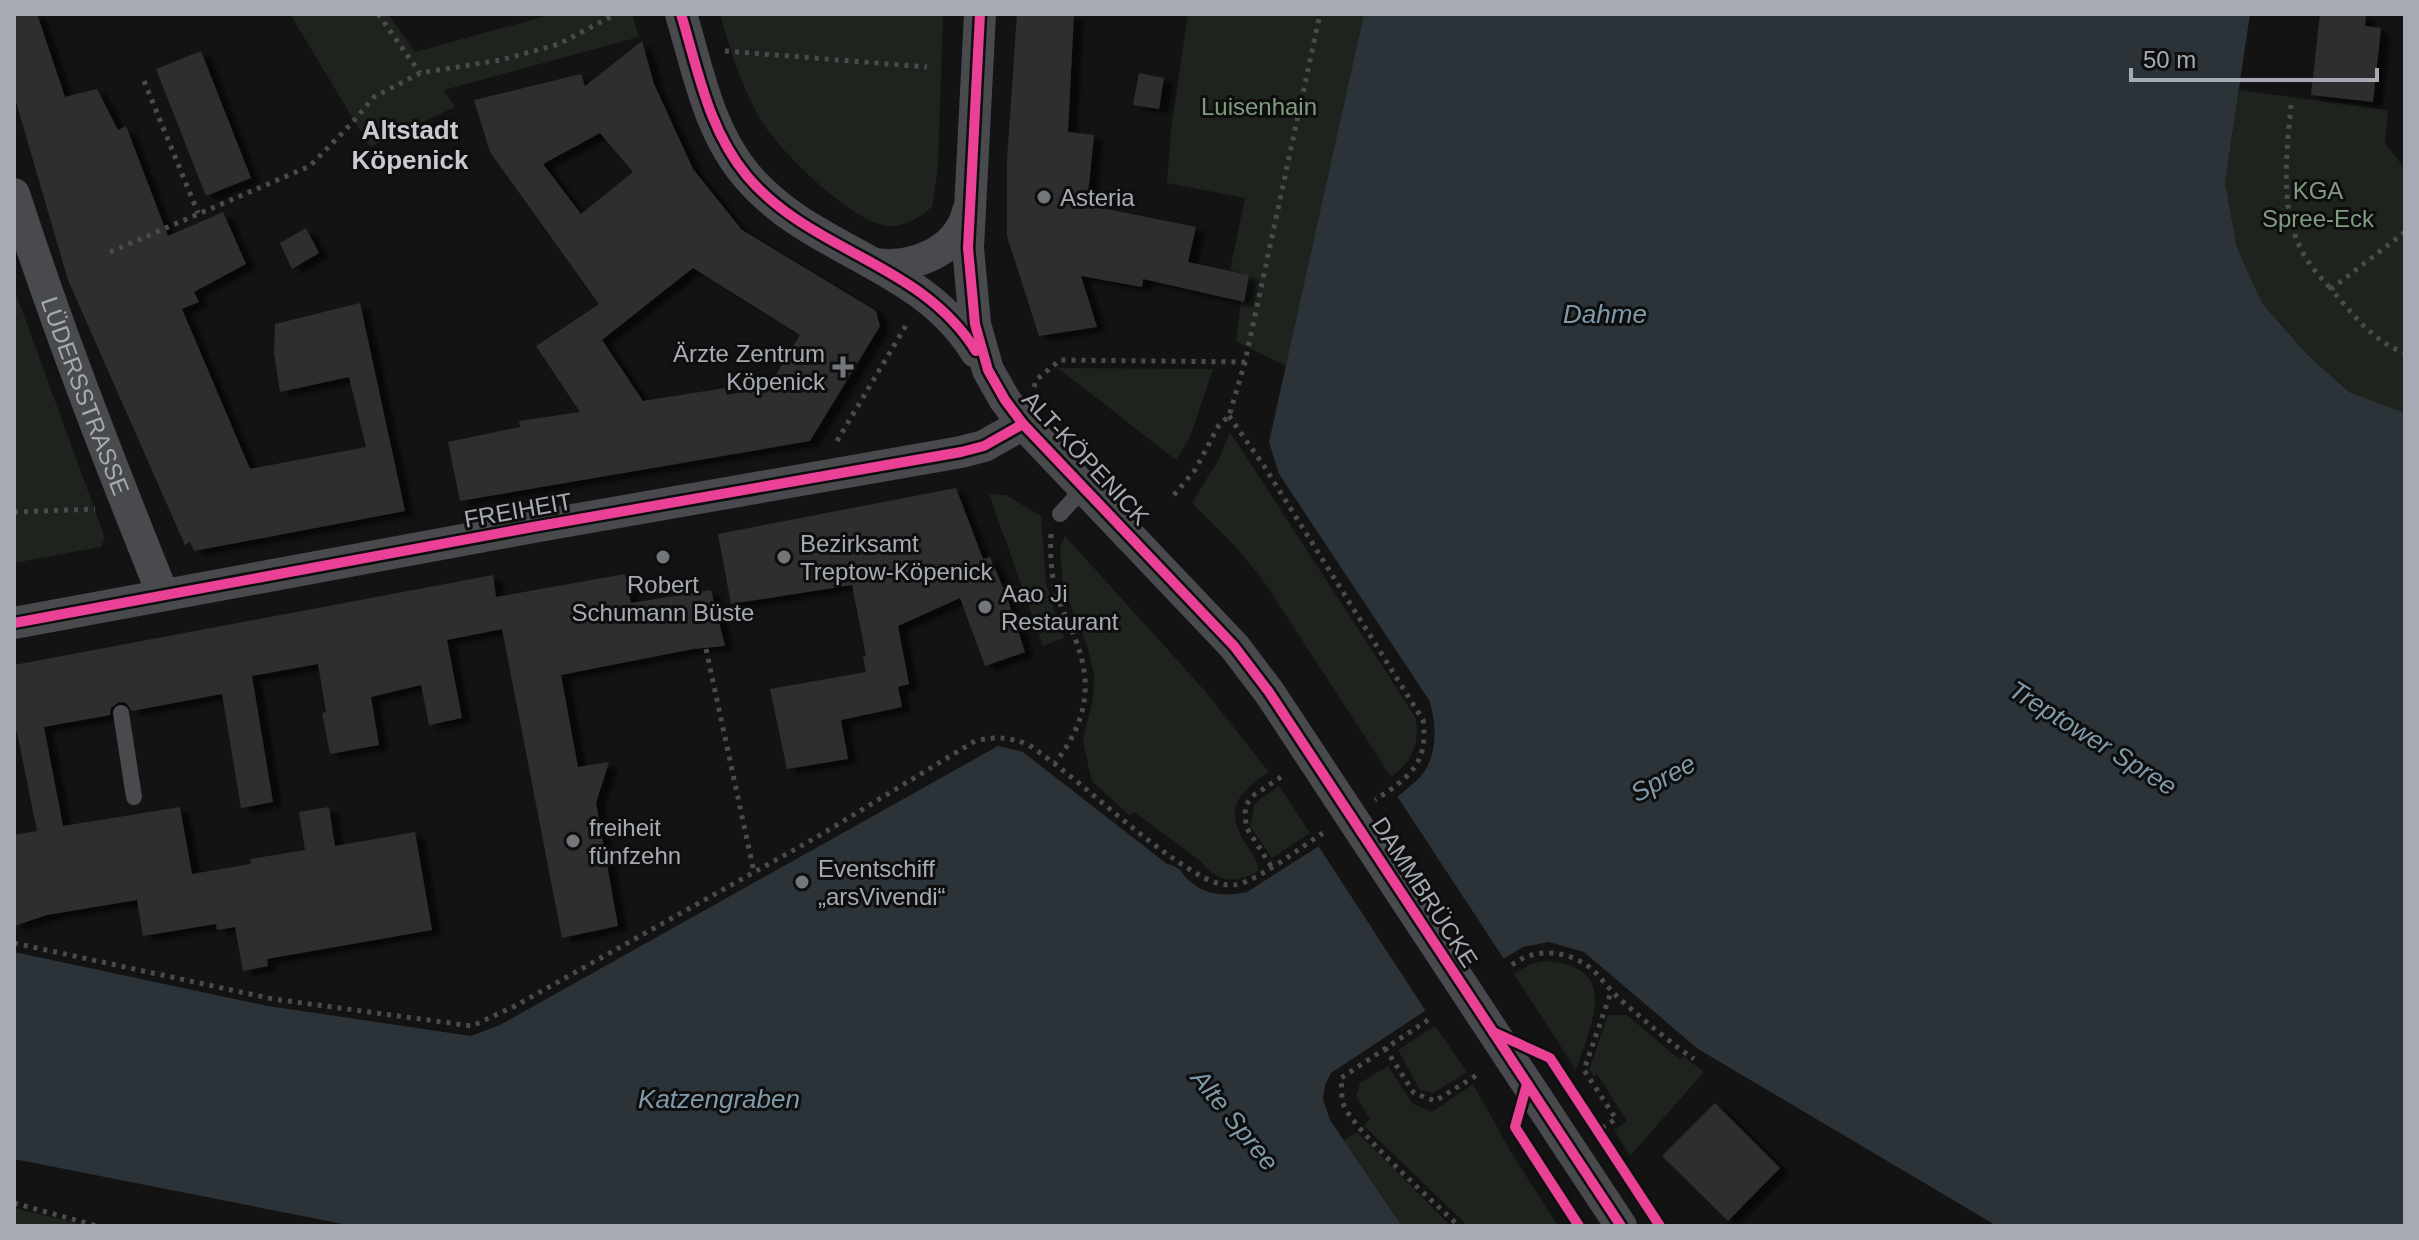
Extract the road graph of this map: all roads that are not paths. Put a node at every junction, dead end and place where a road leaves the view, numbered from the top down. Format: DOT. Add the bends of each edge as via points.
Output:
graph roads {
  1 [pos="681,14"];
  2 [pos="980,14"];
  3 [pos="14,194"];
  4 [pos="970,204"];
  5 [pos="875,264"];
  6 [pos="994,382"];
  7 [pos="1023,424"];
  8 [pos="1084,488"];
  9 [pos="1060,514"];
  10 [pos="163,595"];
  11 [pos="14,623"];
  12 [pos="121,713"];
  13 [pos="1324,774"];
  14 [pos="134,797"];
  15 [pos="1621,1226"];
  1 -- 5 [label="street" via="711,113 740,166 797,220"];
  2 -- 4 [label="street, ALT-KÖPENICK"];
  3 -- 10 [label="street, LÜDERSSTRASSE"];
  4 -- 5 [label="street, ALT-KÖPENICK" via="959,231 936,253 910,264"];
  4 -- 6 [label="street, ALT-KÖPENICK" via="972,302"];
  5 -- 6 [label="street" via="925,294 957,324"];
  6 -- 7 [label="street, ALT-KÖPENICK"];
  7 -- 8 [label="street, ALT-KÖPENICK"];
  7 -- 10 [label="street, FREIHEIT" via="973,450"];
  8 -- 9 [label="lane"];
  8 -- 13 [label="street, ALT-KÖPENICK" via="1234,646"];
  10 -- 11 [label="street, FREIHEIT"];
  12 -- 14 [label="lane"];
  13 -- 15 [label="street, DAMMBRÜCKE"];
}
